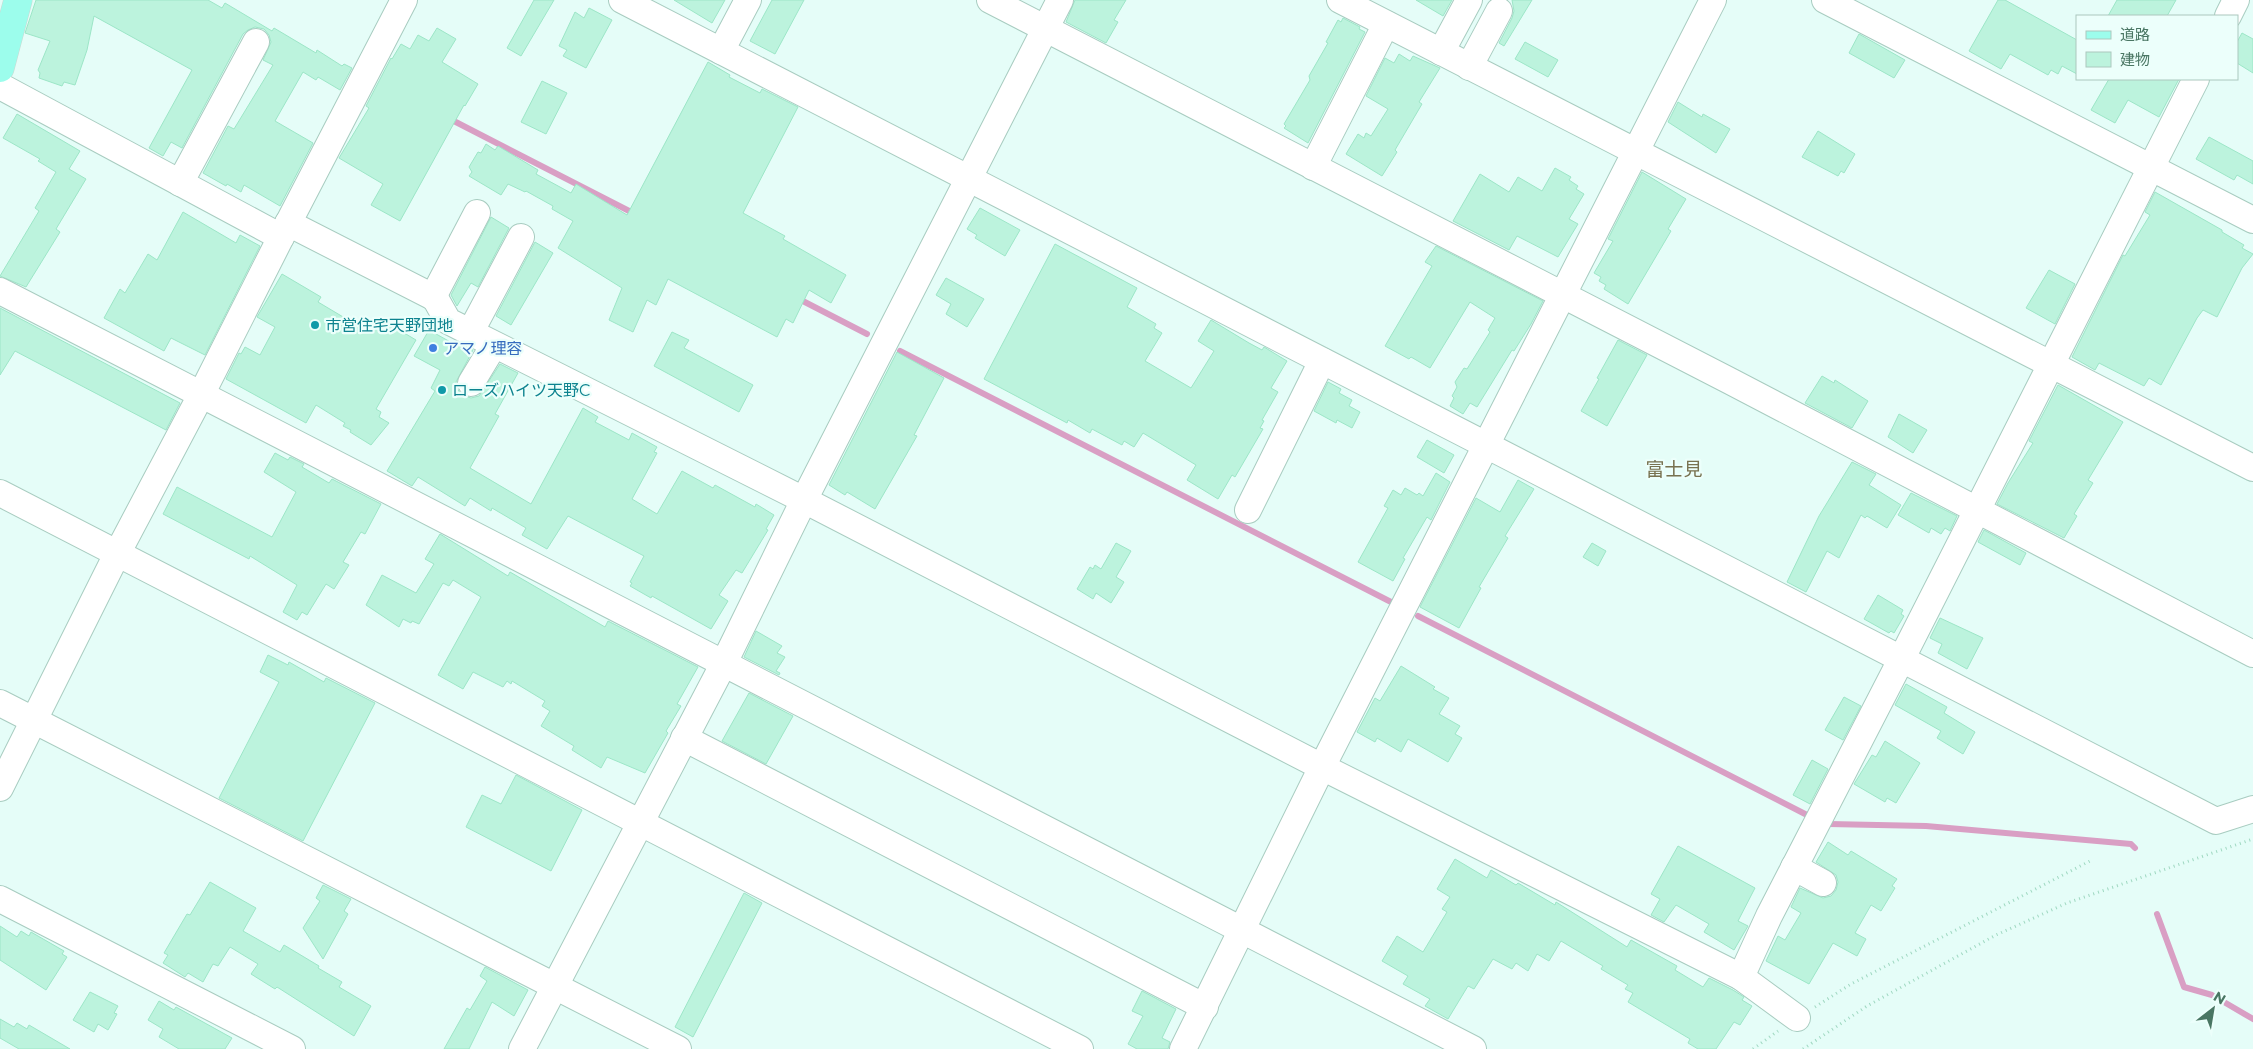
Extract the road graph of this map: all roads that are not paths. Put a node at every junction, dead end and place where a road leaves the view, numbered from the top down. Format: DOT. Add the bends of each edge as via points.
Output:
graph roads {
  1 [pos="18,0"];
  2 [pos="404,0"];
  3 [pos="624,0"];
  4 [pos="748,0"];
  5 [pos="990,0"];
  6 [pos="1060,0"];
  7 [pos="1340,0"];
  8 [pos="1469,0"];
  9 [pos="1713,0"];
  10 [pos="1825,0"];
  11 [pos="2236,0"];
  12 [pos="1499,11"];
  13 [pos="2228,15"];
  14 [pos="1386,24"];
  15 [pos="1045,29"];
  16 [pos="256,42"];
  17 [pos="720,51"];
  18 [pos="1441,52"];
  19 [pos="1470,67"];
  20 [pos="0,68"];
  21 [pos="2195,80"];
  22 [pos="0,86"];
  23 [pos="1636,153"];
  24 [pos="1313,167"];
  25 [pos="2151,168"];
  26 [pos="967,179"];
  27 [pos="180,183"];
  28 [pos="477,213"];
  29 [pos="2253,220"];
  30 [pos="284,230"];
  31 [pos="521,238"];
  32 [pos="0,291"];
  33 [pos="1563,296"];
  34 [pos="433,297"];
  35 [pos="470,332"];
  36 [pos="494,344"];
  37 [pos="1322,361"];
  38 [pos="2050,364"];
  39 [pos="471,384"];
  40 [pos="201,395"];
  41 [pos="1487,446"];
  42 [pos="2253,468"];
  43 [pos="0,493"];
  44 [pos="804,500"];
  45 [pos="1248,510"];
  46 [pos="1976,511"];
  47 [pos="117,554"];
  48 [pos="2253,654"];
  49 [pos="1902,658"];
  50 [pos="724,663"];
  51 [pos="0,703"];
  52 [pos="33,720"];
  53 [pos="684,738"];
  54 [pos="1322,767"];
  55 [pos="0,788"];
  56 [pos="2253,809"];
  57 [pos="640,824"];
  58 [pos="1794,867"];
  59 [pos="1823,884"];
  60 [pos="0,899"];
  61 [pos="1242,929"];
  62 [pos="1741,977"];
  63 [pos="554,985"];
  64 [pos="1205,1007"];
  65 [pos="1796,1018"];
  66 [pos="292,1049"];
  67 [pos="522,1049"];
  68 [pos="678,1049"];
  69 [pos="1080,1049"];
  70 [pos="1183,1049"];
  71 [pos="1473,1049"];
  1 -- 20 [label="main road"];
  2 -- 30 [label="street"];
  3 -- 17 [label="street"];
  4 -- 17 [label="street"];
  5 -- 15 [label="street"];
  6 -- 15 [label="street"];
  7 -- 14 [label="street"];
  8 -- 18 [label="street"];
  9 -- 23 [label="street"];
  10 -- 25 [label="street"];
  11 -- 13 [label="street"];
  12 -- 19 [label="street"];
  14 -- 18 [label="street"];
  14 -- 24 [label="street"];
  15 -- 24 [label="street"];
  15 -- 26 [label="street"];
  16 -- 27 [label="street"];
  17 -- 26 [label="street"];
  18 -- 19 [label="street"];
  19 -- 23 [label="street"];
  21 -- 25 [label="street"];
  22 -- 27 [label="street"];
  23 -- 33 [label="street"];
  23 -- 38 [label="street"];
  24 -- 33 [label="street"];
  25 -- 29 [label="street"];
  25 -- 38 [label="street"];
  26 -- 37 [label="street"];
  26 -- 44 [label="street"];
  27 -- 30 [label="street"];
  28 -- 34 [label="street"];
  30 -- 34 [label="street"];
  30 -- 40 [label="street"];
  31 -- 35 [label="street"];
  32 -- 40 [label="street"];
  33 -- 41 [label="street"];
  33 -- 46 [label="street"];
  34 -- 35 [label="street" via="448,321"];
  35 -- 36 [label="street"];
  36 -- 39 [label="street"];
  36 -- 44 [label="street"];
  37 -- 41 [label="street"];
  37 -- 45 [label="street"];
  38 -- 42 [label="street"];
  38 -- 46 [label="street"];
  40 -- 47 [label="street"];
  40 -- 50 [label="street"];
  41 -- 49 [label="street"];
  41 -- 54 [label="street"];
  43 -- 47 [label="street"];
  44 -- 50 [label="street"];
  44 -- 54 [label="street"];
  46 -- 48 [label="street"];
  46 -- 49 [label="street"];
  47 -- 52 [label="street"];
  47 -- 57 [label="street"];
  49 -- 56 [label="street" via="2216,821"];
  49 -- 58 [label="street"];
  50 -- 53 [label="street"];
  50 -- 61 [label="street"];
  51 -- 52 [label="street"];
  52 -- 55 [label="street"];
  52 -- 63 [label="street"];
  53 -- 57 [label="street"];
  53 -- 64 [label="street"];
  54 -- 61 [label="street"];
  54 -- 62 [label="street"];
  57 -- 63 [label="street"];
  57 -- 69 [label="street"];
  58 -- 59 [label="street"];
  58 -- 62 [label="street"];
  60 -- 66 [label="street"];
  61 -- 64 [label="street"];
  61 -- 71 [label="street"];
  62 -- 65 [label="street"];
  63 -- 67 [label="street"];
  63 -- 68 [label="street"];
  64 -- 70 [label="street"];
}
